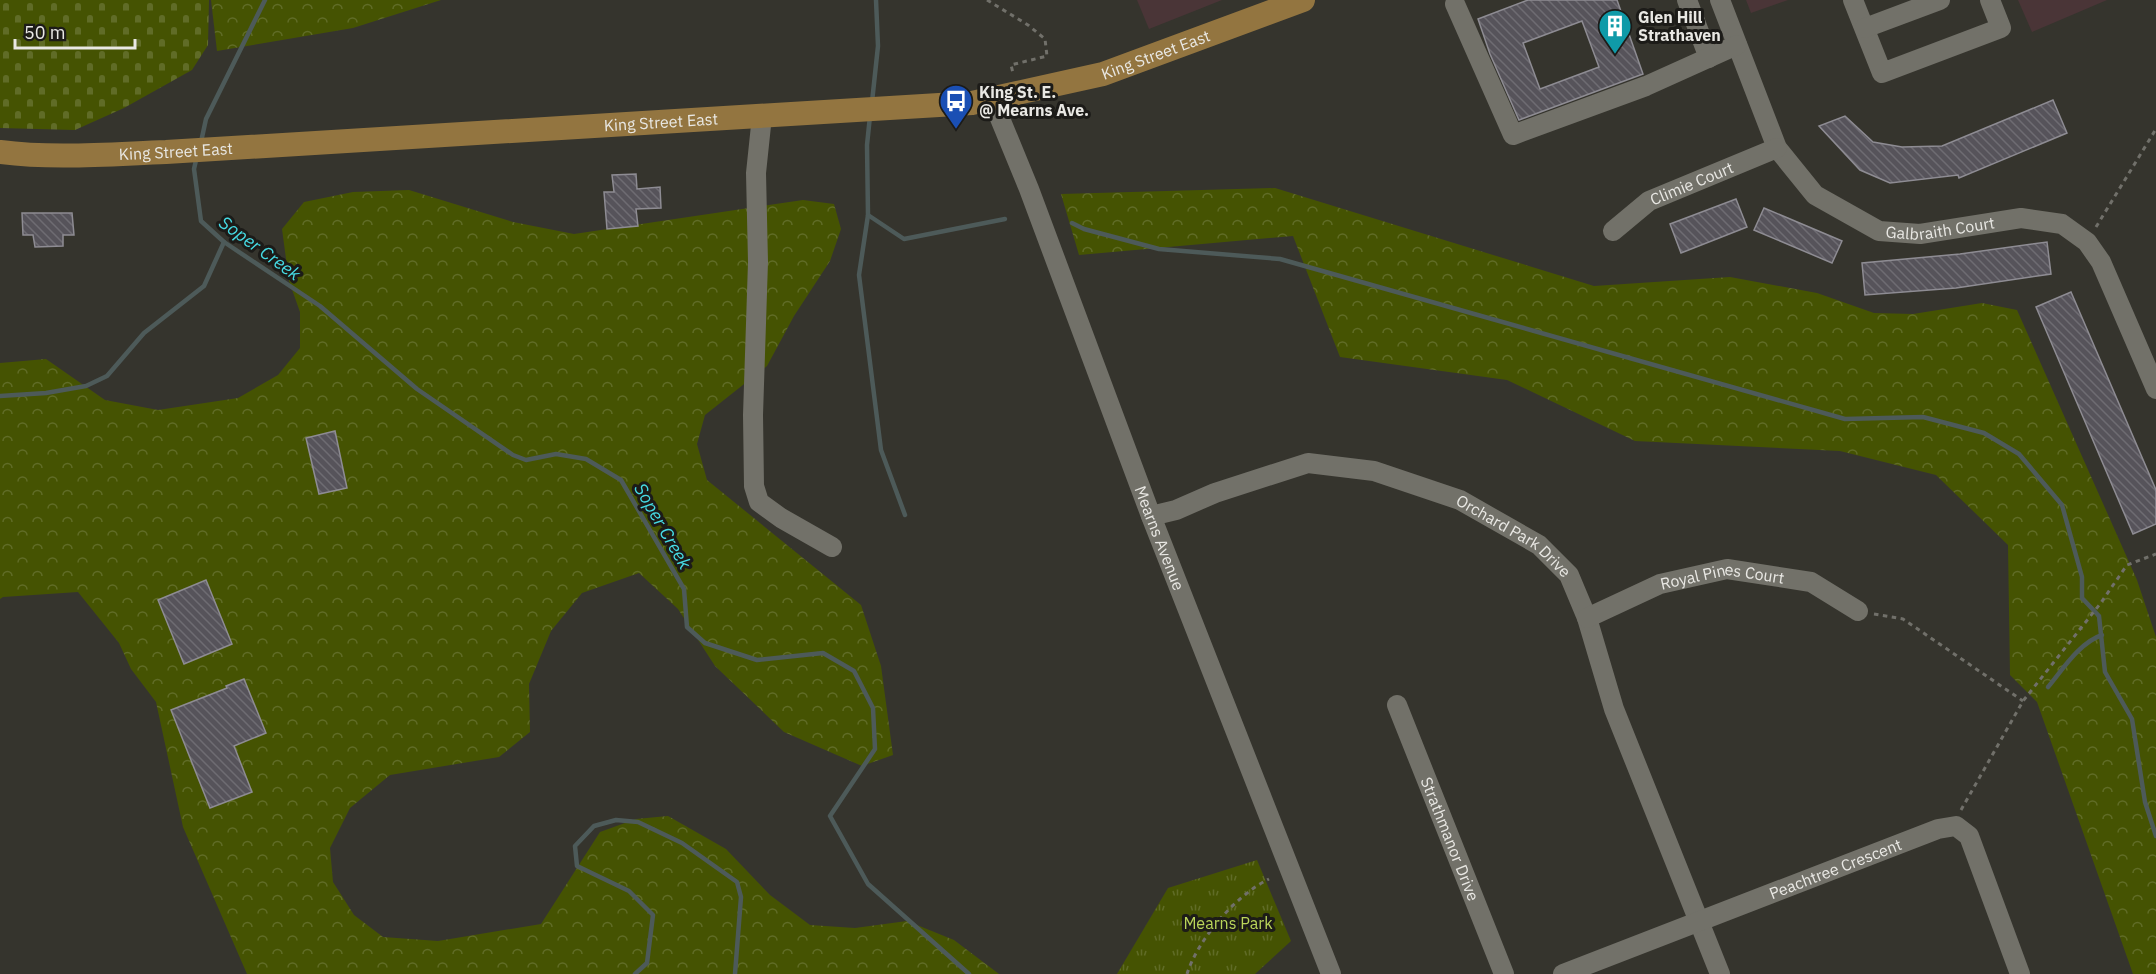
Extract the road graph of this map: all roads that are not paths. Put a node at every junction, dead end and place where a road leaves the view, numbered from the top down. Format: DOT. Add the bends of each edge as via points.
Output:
graph roads {
  1 [pos="1303,0"];
  2 [pos="1687,0"];
  3 [pos="1720,0"];
  4 [pos="1853,0"];
  5 [pos="1940,0"];
  6 [pos="1990,0"];
  7 [pos="1458,1"];
  8 [pos="1865,28"];
  9 [pos="1737,45"];
  10 [pos="1709,58"];
  11 [pos="992,99"];
  12 [pos="762,116"];
  13 [pos="1777,148"];
  14 [pos="0,152"];
  15 [pos="1613,231"];
  16 [pos="2156,389"];
  17 [pos="1151,516"];
  18 [pos="832,547"];
  19 [pos="1858,611"];
  20 [pos="1587,618"];
  21 [pos="1397,705"];
  22 [pos="1700,922"];
  23 [pos="1331,974"];
  24 [pos="1504,974"];
  25 [pos="1563,974"];
  26 [pos="1720,974"];
  27 [pos="2020,974"];
  1 -- 11 [label="main road, King Street East" via="1103,74"];
  2 -- 10 [label="street"];
  3 -- 9 [label="street, Galbraith Court"];
  4 -- 8 [label="street"];
  5 -- 8 [label="street"];
  6 -- 8 [label="street" via="2001,28 1882,73"];
  7 -- 10 [label="street" via="1513,135 1646,87"];
  9 -- 10 [label="street"];
  9 -- 13 [label="street, Galbraith Court"];
  11 -- 12 [label="main road, King Street East"];
  11 -- 17 [label="street, Mearns Avenue"];
  12 -- 14 [label="main road, King Street East" via="166,152"];
  12 -- 18 [label="street" via="756,173 754,486 759,502"];
  13 -- 15 [label="street, Climie Court" via="1649,201"];
  13 -- 16 [label="street, Galbraith Court" via="1815,195 1879,231 1920,234 2021,218 2062,224 2087,242 2101,262"];
  17 -- 20 [label="street, Orchard Park Drive" via="1308,464 1374,471 1460,500 1539,545 1569,575"];
  17 -- 23 [label="street, Mearns Avenue"];
  19 -- 20 [label="street, Royal Pines Court" via="1811,582 1727,569 1660,584"];
  20 -- 22 [label="street, Orchard Park Drive" via="1614,709"];
  21 -- 24 [label="street, Strathmanor Drive"];
  22 -- 25 [label="street, Peachtree Crescent"];
  22 -- 26 [label="street, Orchard Park Drive"];
  22 -- 27 [label="street, Peachtree Crescent" via="1938,829 1956,826 1969,836"];
}
